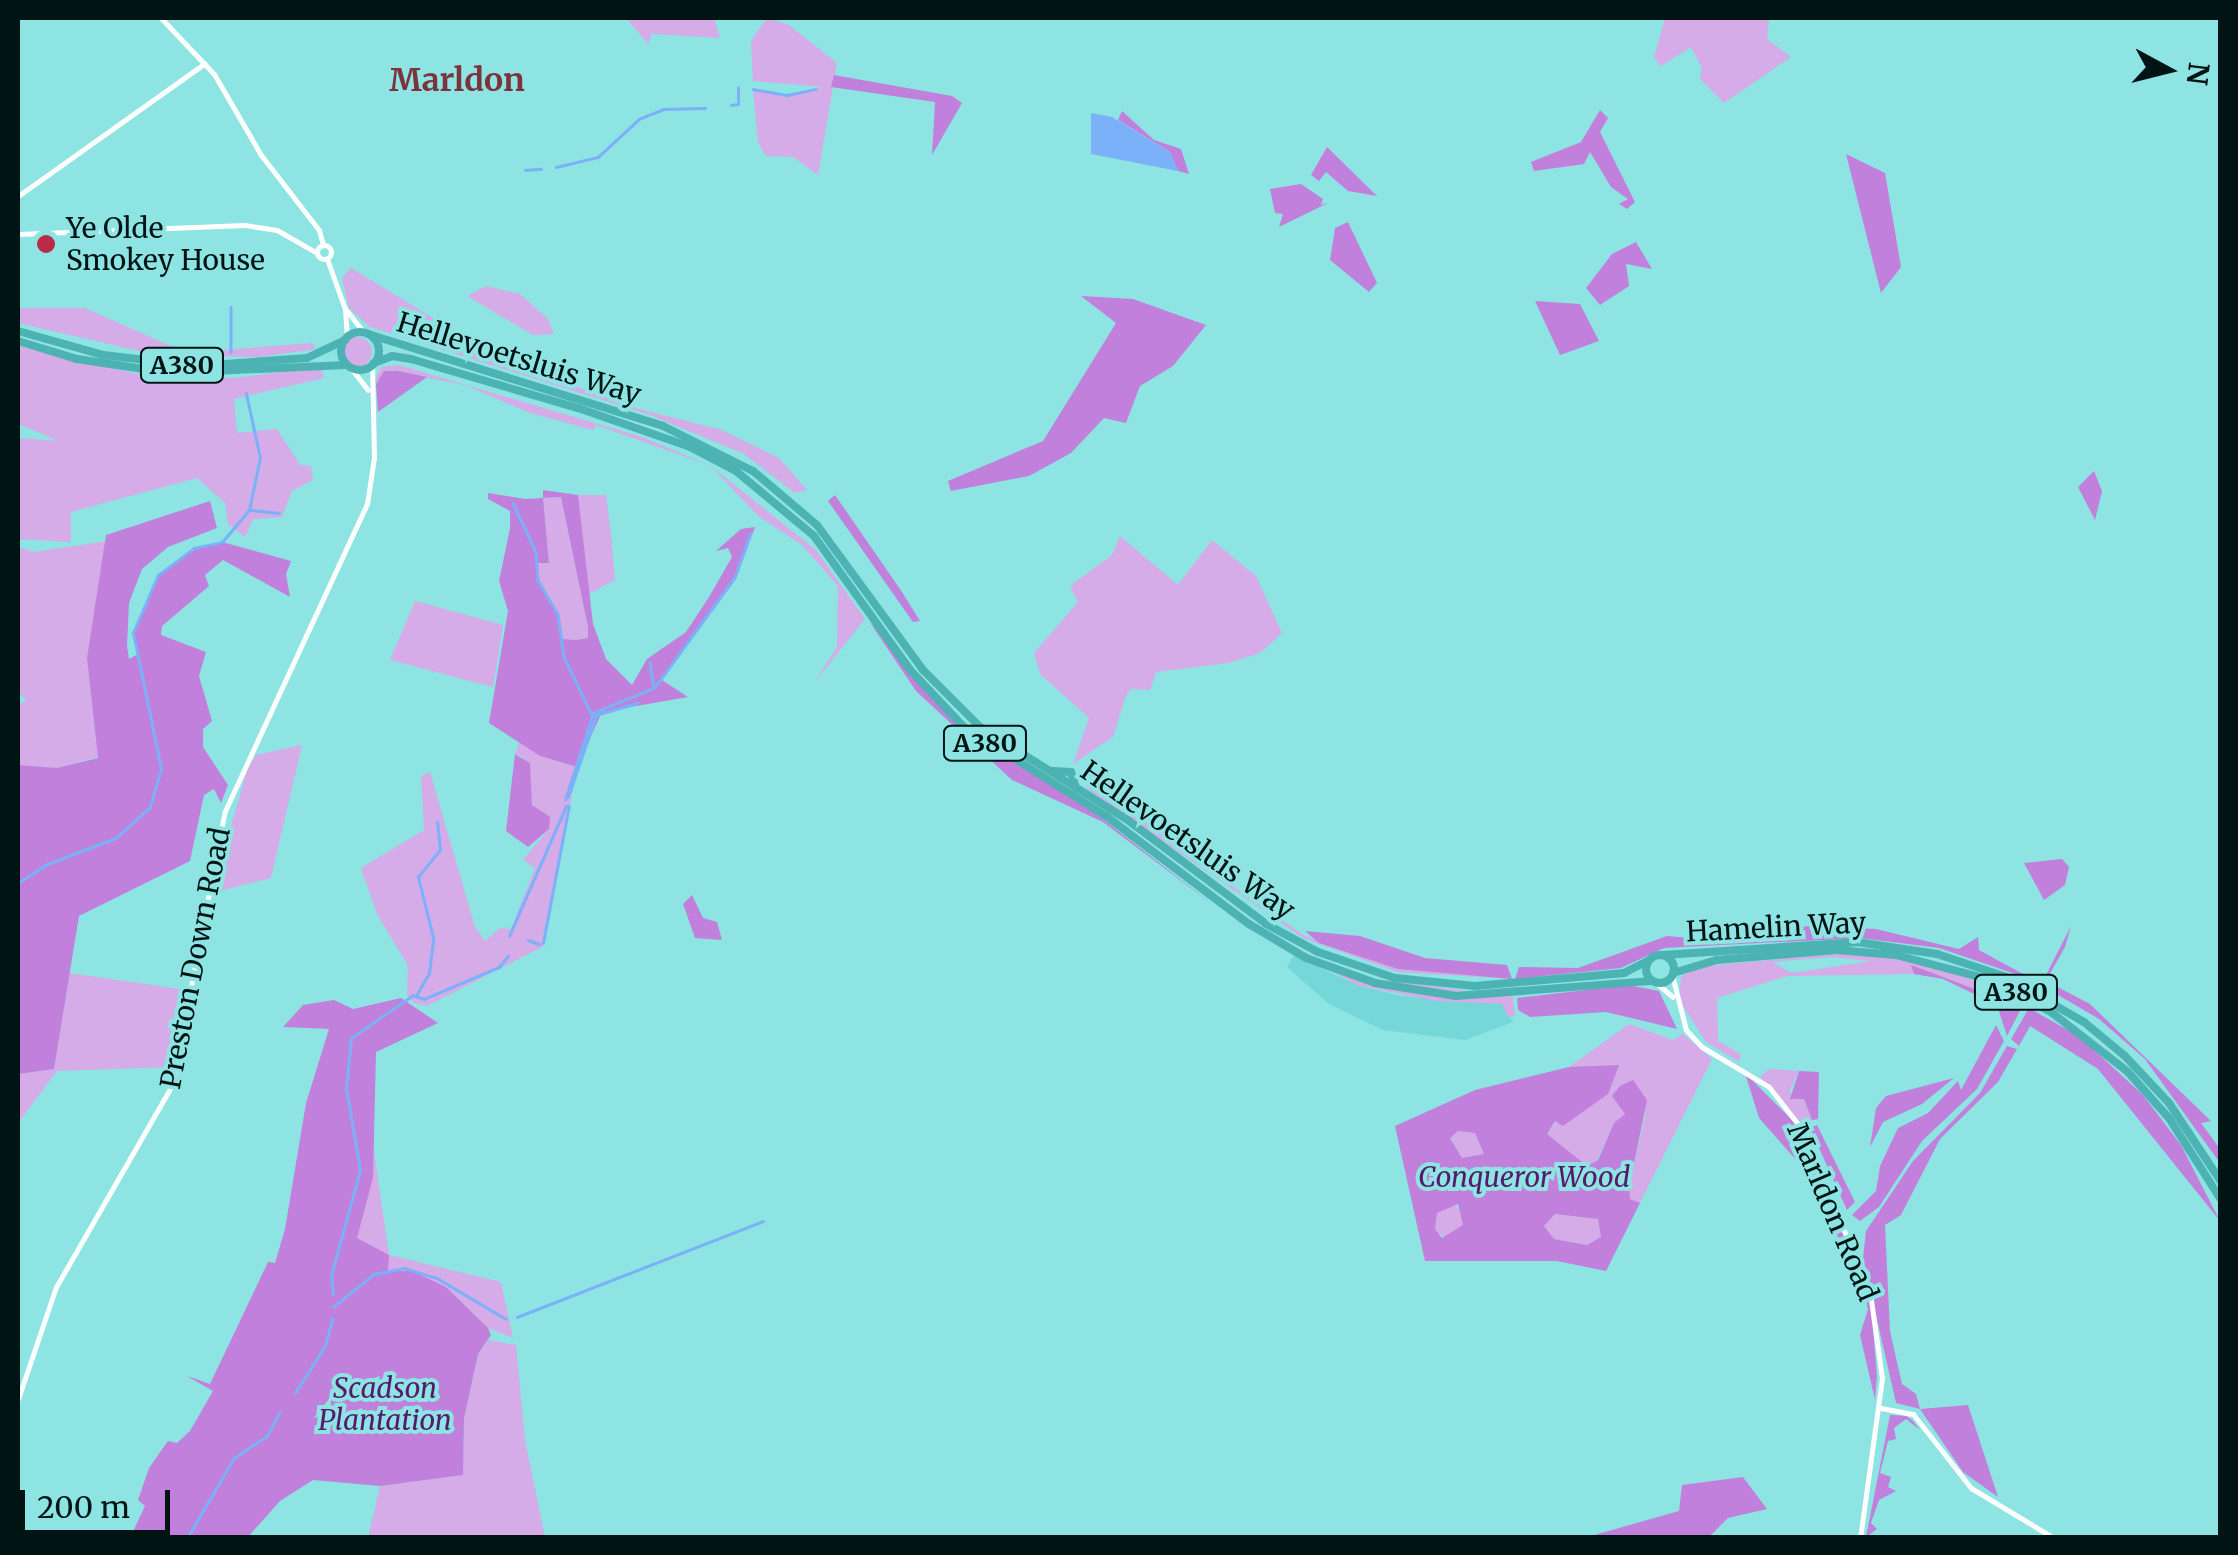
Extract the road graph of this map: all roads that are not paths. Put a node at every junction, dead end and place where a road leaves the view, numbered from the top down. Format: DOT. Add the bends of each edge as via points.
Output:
graph roads {
  1 [pos="162,18"];
  2 [pos="205,63"];
  3 [pos="18,196"];
  4 [pos="18,234"];
  5 [pos="323,246"];
  6 [pos="317,253"];
  7 [pos="327,259"];
  8 [pos="345,309"];
  9 [pos="18,332"];
  10 [pos="366,334"];
  11 [pos="346,339"];
  12 [pos="18,341"];
  13 [pos="373,364"];
  14 [pos="348,366"];
  15 [pos="369,393"];
  16 [pos="1663,955"];
  17 [pos="1649,960"];
  18 [pos="1673,974"];
  19 [pos="1654,981"];
  20 [pos="1675,1000"];
  21 [pos="2220,1180"];
  22 [pos="2220,1198"];
  23 [pos="18,1399"];
  24 [pos="1881,1408"];
  25 [pos="1860,1538"];
  26 [pos="2054,1538"];
  1 -- 2 [label="street"];
  2 -- 3 [label="street"];
  2 -- 5 [label="street" via="261,155 319,230"];
  4 -- 6 [label="street" via="245,225 277,230"];
  5 -- 6 [label="street"];
  5 -- 7 [label="street" via="331,249"];
  6 -- 7 [label="street"];
  7 -- 8 [label="street"];
  8 -- 10 [label="street"];
  8 -- 11 [label="street"];
  9 -- 11 [label="highway, A380" via="103,356 197,366 307,358"];
  10 -- 11 [label="highway"];
  10 -- 13 [label="highway" via="378,346"];
  10 -- 17 [label="highway, Hellevoetsluis Way / A380" via="663,426 753,470 832,542 944,694 1039,767 1070,772 1076,788 1266,924 1369,971 1434,984 1496,986 1624,974"];
  11 -- 14 [label="highway"];
  12 -- 14 [label="highway, A380" via="77,359 170,373"];
  13 -- 14 [label="highway, Hellevoetsluis Way"];
  13 -- 15 [label="street, Preston Down Road"];
  13 -- 19 [label="highway, Hellevoetsluis Way / A380" via="400,356 578,408 688,446 736,472 814,536 911,671 964,728 1106,816 1249,924 1306,958 1375,983 1456,996"];
  14 -- 15 [label="street"];
  15 -- 23 [label="street, Preston Down Road" via="375,437 367,504 225,811 172,1085 62,1274"];
  16 -- 17 [label="highway, Hellevoetsluis Way"];
  16 -- 18 [label="highway"];
  16 -- 21 [label="highway, Hamelin Way / A380" via="1857,942 1938,954 2006,977 2084,1022 2125,1056 2175,1112"];
  17 -- 19 [label="highway"];
  18 -- 19 [label="highway, Hellevoetsluis Way"];
  18 -- 20 [label="street, Marldon Road"];
  18 -- 22 [label="highway, Hamelin Way / A380" via="1717,960 1837,950 1908,958 1983,978 2052,1012 2128,1072 2169,1118"];
  19 -- 20 [label="street, Marldon Road"];
  20 -- 24 [label="street, Marldon Road" via="1694,1039 1769,1087 1806,1137 1870,1292 1879,1328"];
  24 -- 25 [label="street, Marldon Road"];
  24 -- 26 [label="street" via="1913,1414 1972,1488"];
}
